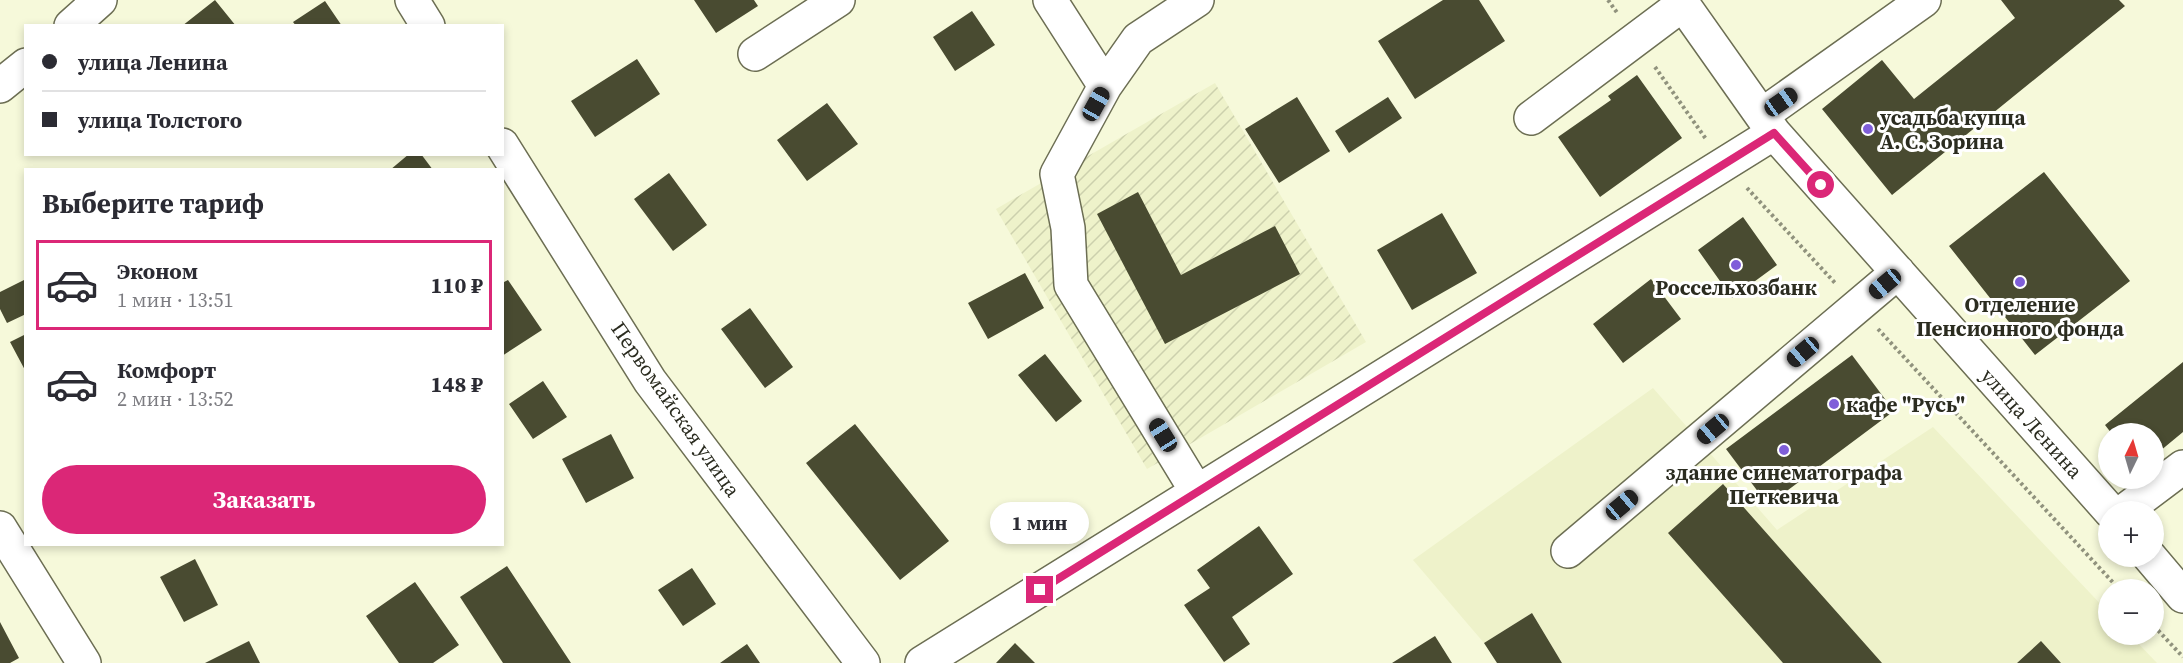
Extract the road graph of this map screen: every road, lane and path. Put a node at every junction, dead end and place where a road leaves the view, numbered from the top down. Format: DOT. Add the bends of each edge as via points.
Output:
graph roads {
  1 [pos="100,0"];
  2 [pos="412,0"];
  3 [pos="838,0"];
  4 [pos="1050,0"];
  5 [pos="1197,0"];
  6 [pos="1924,0"];
  7 [pos="1682,2"];
  8 [pos="1892,11"];
  9 [pos="73,24"];
  10 [pos="427,24"];
  11 [pos="755,54"];
  12 [pos="24,66"];
  13 [pos="0,86"];
  14 [pos="1105,86"];
  15 [pos="1531,118"];
  16 [pos="1768,124"];
  17 [pos="504,148"];
  18 [pos="1898,272"];
  19 [pos="2183,467"];
  20 [pos="1197,492"];
  21 [pos="2101,501"];
  22 [pos="2138,501"];
  23 [pos="0,528"];
  24 [pos="1568,551"];
  25 [pos="2158,567"];
  26 [pos="2183,596"];
  27 [pos="2164,637"];
  28 [pos="2183,657"];
  29 [pos="84,663"];
  30 [pos="863,663"];
  31 [pos="922,663"];
  1 -- 9 [label="street"];
  2 -- 10 [label="street"];
  3 -- 11 [label="street"];
  4 -- 14 [label="street"];
  5 -- 14 [label="street" via="1138,39"];
  6 -- 8 [label="street"];
  7 -- 15 [label="street"];
  7 -- 16 [label="street, улица Ленина"];
  8 -- 16 [label="street"];
  12 -- 13 [label="street"];
  14 -- 20 [label="street" via="1057,174 1068,228 1071,285"];
  16 -- 18 [label="street, улица Ленина"];
  16 -- 20 [label="street"];
  17 -- 30 [label="street, Первомайская улица" via="650,381"];
  18 -- 21 [label="street, улица Ленина"];
  18 -- 24 [label="street"];
  19 -- 22 [label="street"];
  20 -- 31 [label="street"];
  23 -- 29 [label="street"];
  25 -- 26 [label="street"];
  27 -- 28 [label="path"];
}
